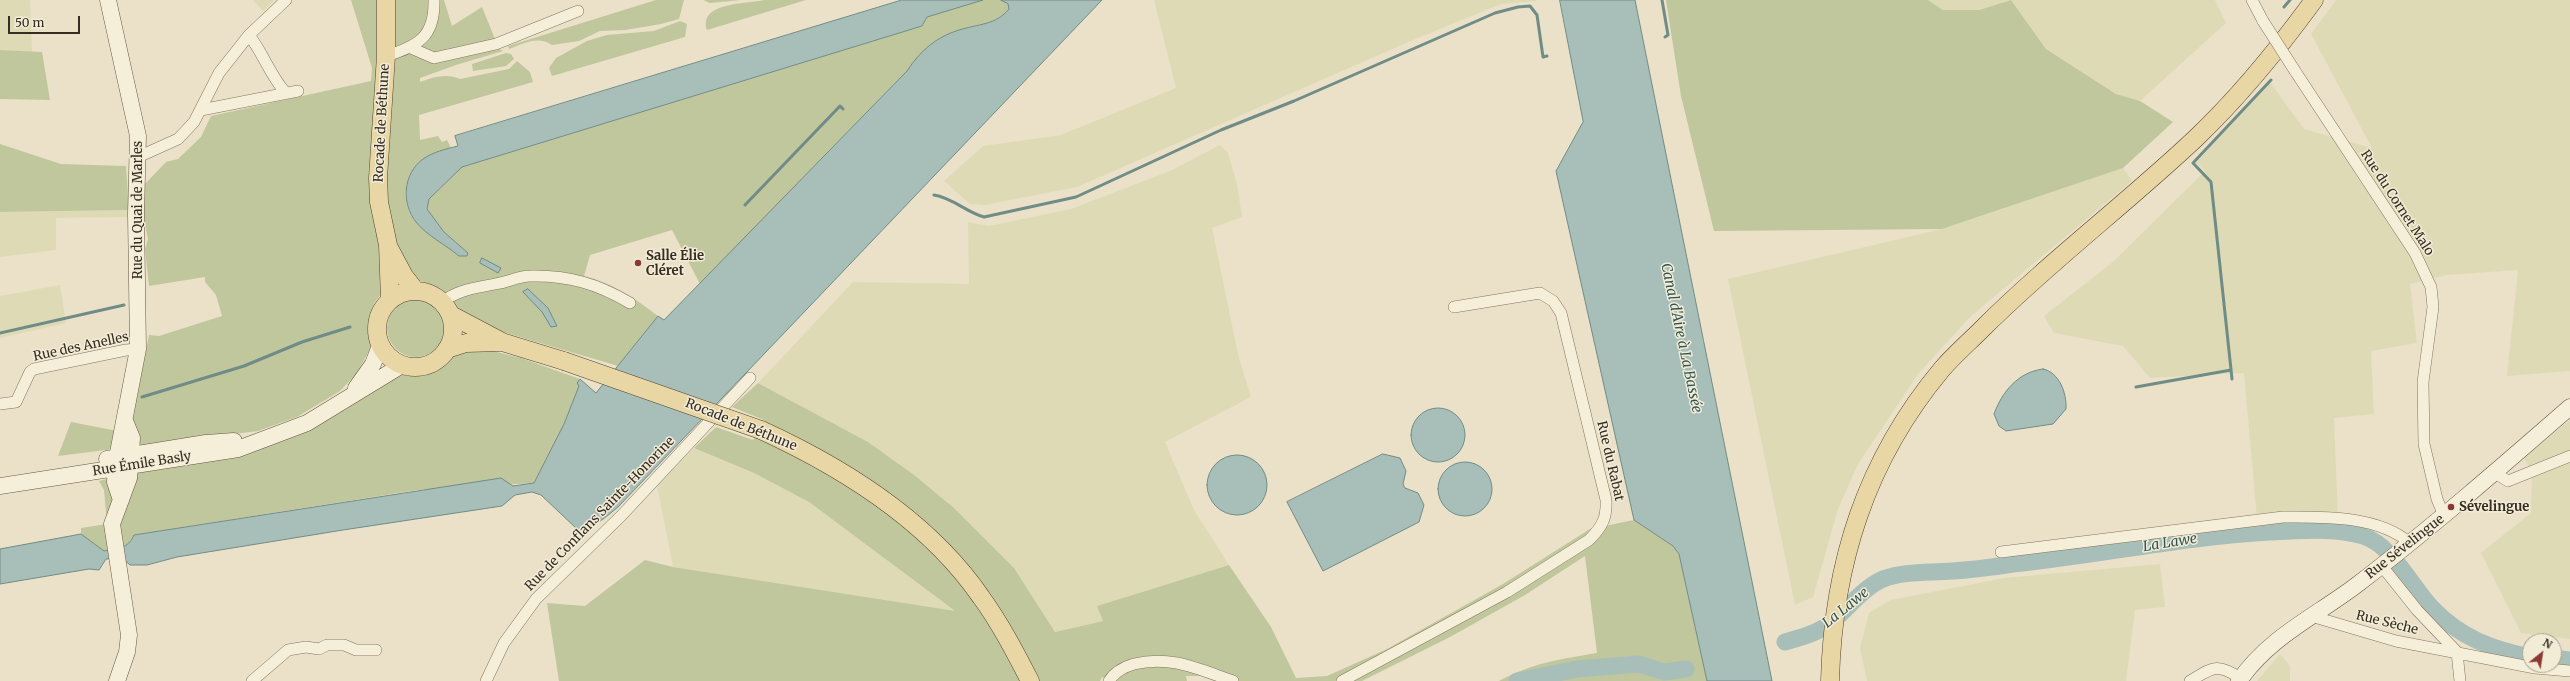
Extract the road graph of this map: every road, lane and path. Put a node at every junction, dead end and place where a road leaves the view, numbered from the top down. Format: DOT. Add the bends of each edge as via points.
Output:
graph roads {
  1 [pos="108,0"];
  2 [pos="286,0"];
  3 [pos="386,0"];
  4 [pos="434,0"];
  5 [pos="2252,0"];
  6 [pos="2314,0"];
  7 [pos="578,11"];
  8 [pos="249,35"];
  9 [pos="412,48"];
  10 [pos="386,56"];
  11 [pos="298,91"];
  12 [pos="285,92"];
  13 [pos="201,110"];
  14 [pos="138,157"];
  15 [pos="388,245"];
  16 [pos="415,290"];
  17 [pos="390,299"];
  18 [pos="630,303"];
  19 [pos="1454,307"];
  20 [pos="447,308"];
  21 [pos="502,342"];
  22 [pos="380,346"];
  23 [pos="138,349"];
  24 [pos="447,349"];
  25 [pos="402,365"];
  26 [pos="750,378"];
  27 [pos="347,398"];
  28 [pos="0,404"];
  29 [pos="2570,407"];
  30 [pos="281,434"];
  31 [pos="2570,456"];
  32 [pos="123,462"];
  33 [pos="2495,473"];
  34 [pos="0,478"];
  35 [pos="0,486"];
  36 [pos="2444,516"];
  37 [pos="2405,547"];
  38 [pos="2001,552"];
  39 [pos="2383,564"];
  40 [pos="2312,616"];
  41 [pos="376,650"];
  42 [pos="2457,652"];
  43 [pos="1019,660"];
  44 [pos="2570,671"];
  45 [pos="2240,680"];
  46 [pos="117,681"];
  47 [pos="252,681"];
  48 [pos="486,681"];
  49 [pos="1030,681"];
  50 [pos="1038,681"];
  51 [pos="1109,681"];
  52 [pos="1233,681"];
  53 [pos="1342,681"];
  54 [pos="1830,681"];
  55 [pos="2190,681"];
  56 [pos="2460,681"];
  1 -- 14 [label="main road, Rue du Quai de Marles" via="136,122"];
  2 -- 8 [label="street"];
  3 -- 10 [label="main road, Rocade de Béthune"];
  4 -- 9 [label="street" via="434,9 423,40"];
  5 -- 36 [label="street, Rue du Cornet Malo, bridge" via="2295,71 2415,253 2431,287 2433,307 2423,382 2424,444 2437,499"];
  6 -- 54 [label="main road" via="2294,28 2196,138 2004,307 1942,369 1899,430 1864,496 1843,562 1836,599"];
  7 -- 9 [label="street" via="496,44 428,57"];
  8 -- 12 [label="street" via="258,46 276,82"];
  8 -- 13 [label="street" via="219,73"];
  9 -- 10 [label="street"];
  10 -- 15 [label="main road, Rocade de Béthune" via="378,178 379,202"];
  11 -- 12 [label="street"];
  12 -- 13 [label="street"];
  13 -- 14 [label="street" via="178,139"];
  14 -- 23 [label="main road, Rue du Quai de Marles"];
  15 -- 16 [label="main road, Rocade de Béthune" via="404,276"];
  15 -- 17 [label="main road, Rocade de Béthune"];
  16 -- 17 [label="main road" via="406,291"];
  16 -- 20 [label="main road" via="430,293"];
  17 -- 22 [label="main road" via="378,316 376,326"];
  18 -- 20 [label="street" via="603,287 574,279 529,276 456,292"];
  19 -- 53 [label="street, Rue du Rabat" via="1540,293 1554,301 1562,319 1606,500 1607,516 1600,530 1589,540 1507,592"];
  20 -- 21 [label="main road, Rocade de Béthune"];
  20 -- 24 [label="main road" via="453,327"];
  21 -- 24 [label="main road, Rocade de Béthune" via="466,343"];
  21 -- 43 [label="main road, Rocade de Béthune, bridge" via="761,430 836,468 924,532 981,596"];
  22 -- 25 [label="main road" via="389,357"];
  22 -- 27 [label="main road" via="367,375"];
  23 -- 28 [label="street, Rue des Anelles" via="34,369 30,372 16,402"];
  23 -- 32 [label="main road, Rue du Quai de Marles" via="125,421 132,438"];
  24 -- 25 [label="main road" via="441,357 427,365"];
  25 -- 27 [label="main road, Rue Émile Basly"];
  26 -- 48 [label="street, Rue de Conflans Sainte-Honorine" via="621,516 536,599 507,638"];
  27 -- 30 [label="main road, Rue Émile Basly" via="307,423"];
  29 -- 33 [label="main road, Rue Sévelingue"];
  30 -- 32 [label="main road, Rue Émile Basly" via="206,443 172,454"];
  30 -- 32 [label="main road, Rue Émile Basly" via="238,449"];
  31 -- 33 [label="street" via="2508,481"];
  32 -- 34 [label="main road, Rue Émile Basly"];
  32 -- 35 [label="main road, Rue Émile Basly" via="89,468 83,473"];
  32 -- 46 [label="main road" via="115,482 121,500 112,524 129,635 127,652"];
  33 -- 36 [label="main road, Rue Sévelingue"];
  36 -- 37 [label="main road, Rue Sévelingue"];
  37 -- 38 [label="street" via="2387,530 2360,522 2324,517 2283,517"];
  37 -- 39 [label="main road, Rue Sévelingue"];
  39 -- 40 [label="main road, Rue Sévelingue"];
  39 -- 42 [label="street, Rue Sèche" via="2417,610"];
  40 -- 42 [label="street, Rue Sèche" via="2396,641"];
  40 -- 45 [label="main road, Rue Sévelingue" via="2276,640"];
  41 -- 47 [label="street" via="356,650 327,645 318,649 306,647 288,650"];
  42 -- 44 [label="street, Rue Sèche" via="2535,668"];
  42 -- 56 [label="street"];
  43 -- 49 [label="main road, Rocade de Béthune"];
  43 -- 50 [label="main road, Rocade de Béthune"];
  45 -- 55 [label="street" via="2220,667 2212,668"];
  51 -- 52 [label="street" via="1119,670 1154,659 1175,661"];
}
